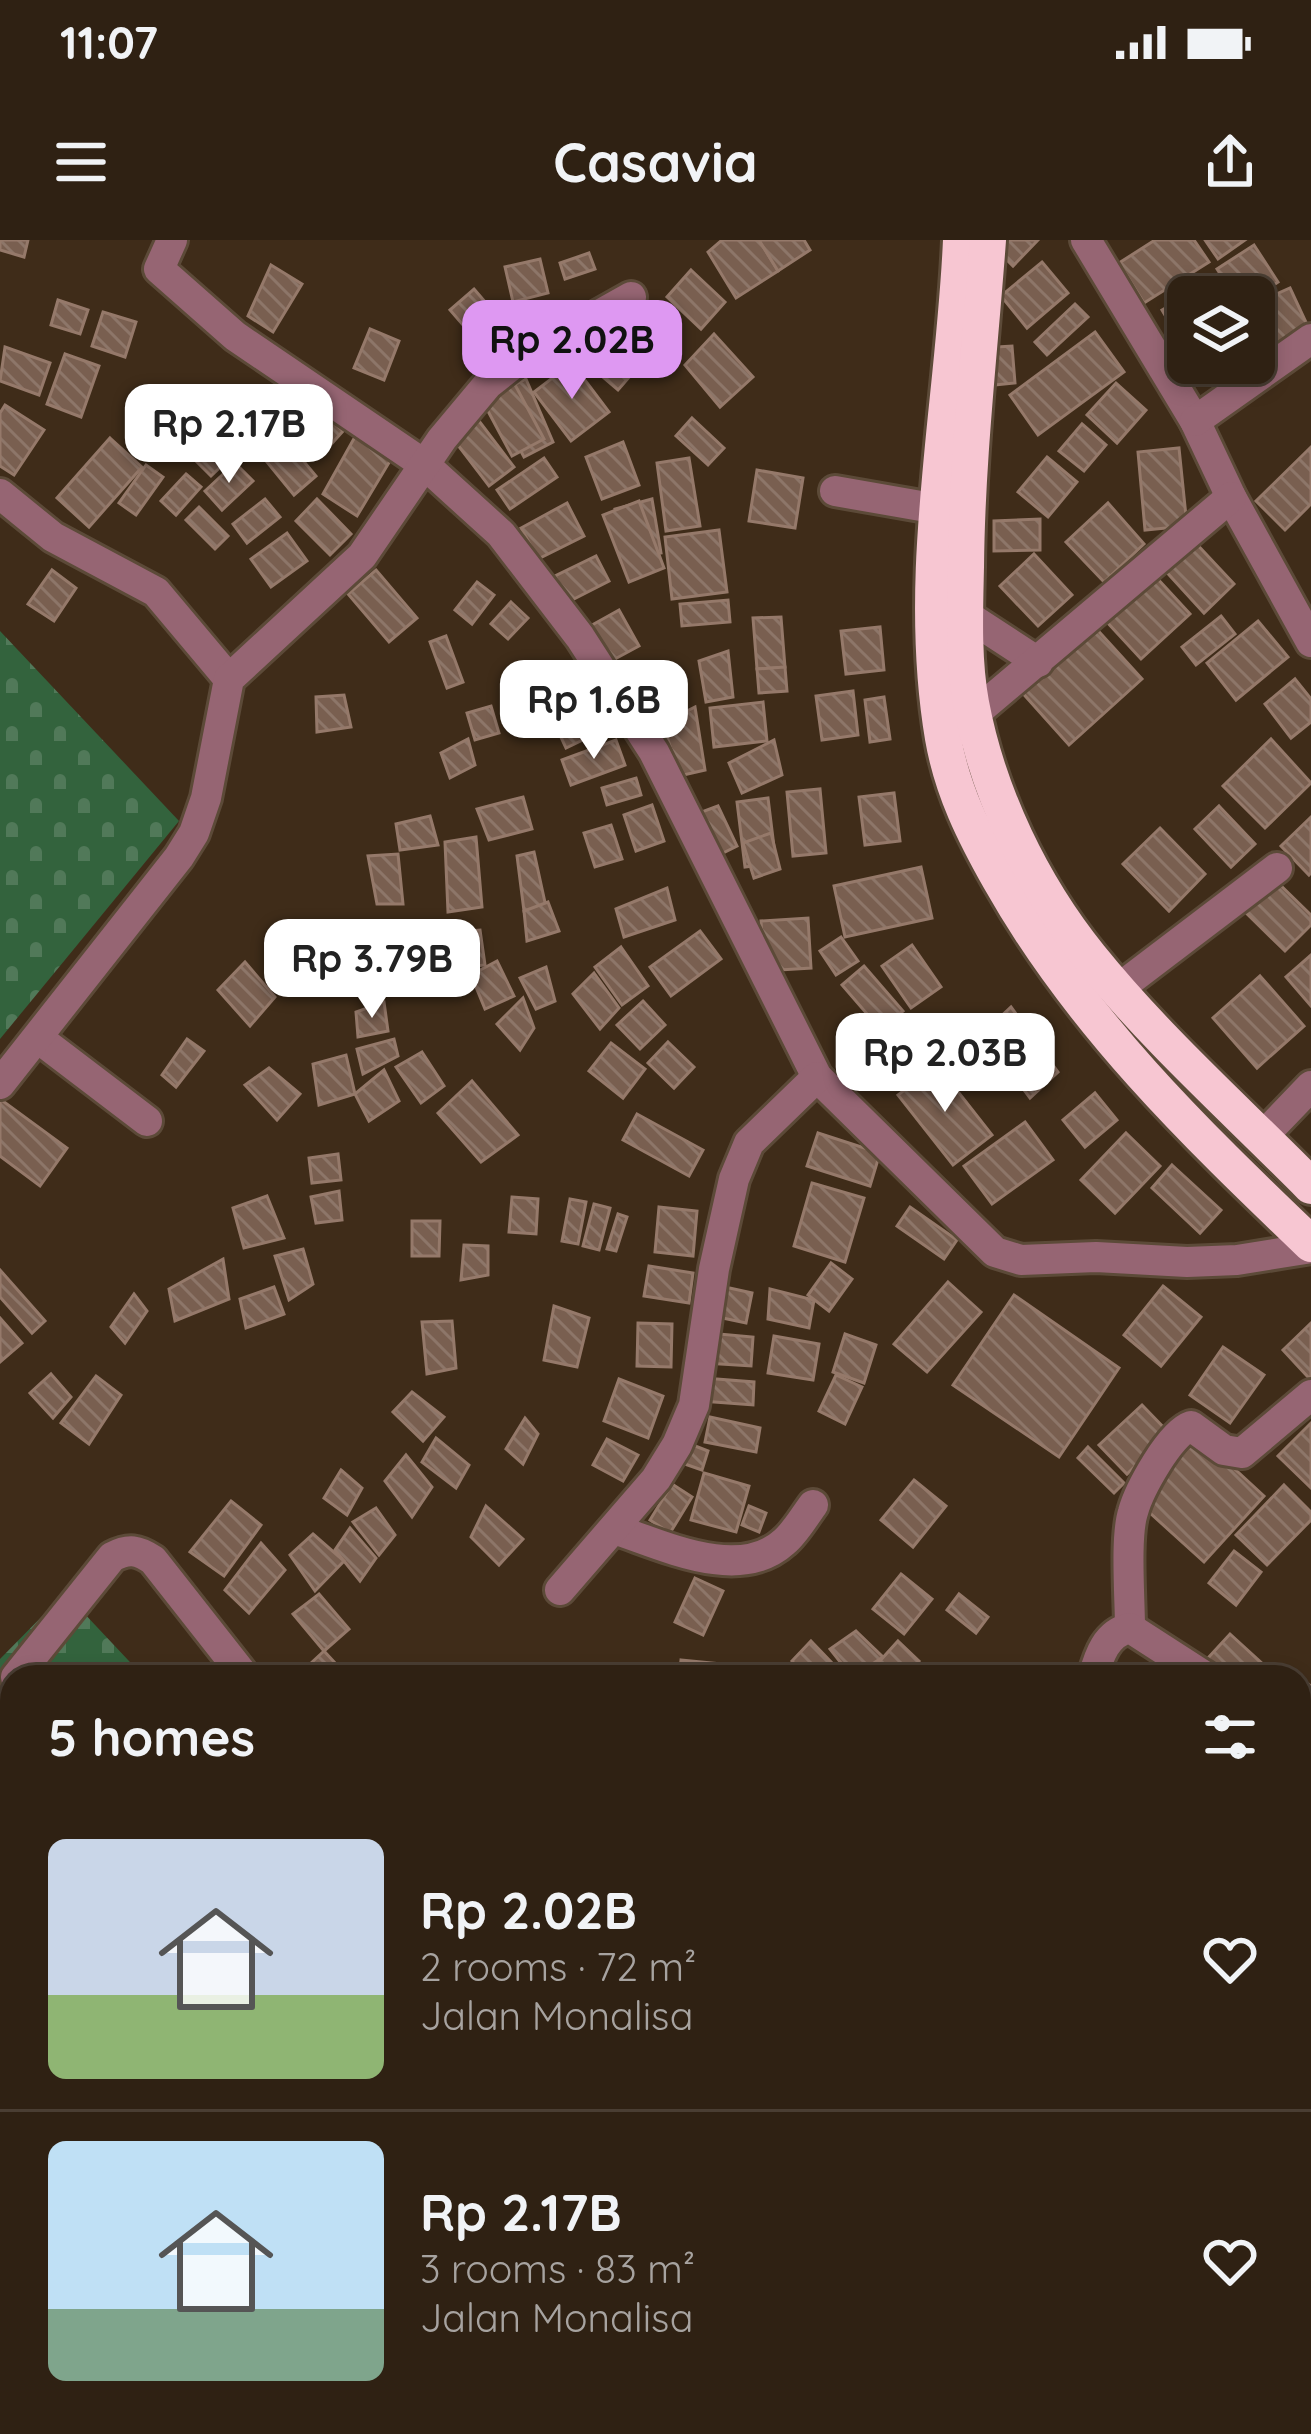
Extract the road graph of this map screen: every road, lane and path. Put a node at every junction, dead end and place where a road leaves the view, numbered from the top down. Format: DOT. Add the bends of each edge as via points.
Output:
graph roads {
  1 [pos="172,240"];
  2 [pos="961,240"];
  3 [pos="988,240"];
  4 [pos="1086,240"];
  5 [pos="631,297"];
  6 [pos="1311,339"];
  7 [pos="1195,421"];
  8 [pos="425,465"];
  9 [pos="835,490"];
  10 [pos="0,494"];
  11 [pos="1232,497"];
  12 [pos="938,509"];
  13 [pos="966,615"];
  14 [pos="1311,642"];
  15 [pos="1039,662"];
  16 [pos="229,680"];
  17 [pos="974,714"];
  18 [pos="1277,868"];
  19 [pos="1118,989"];
  20 [pos="38,1039"];
  21 [pos="817,1077"];
  22 [pos="0,1084"];
  23 [pos="1311,1086"];
  24 [pos="147,1121"];
  25 [pos="1262,1137"];
  26 [pos="1311,1186"];
  27 [pos="1311,1246"];
  28 [pos="1311,1395"];
  29 [pos="813,1505"];
  30 [pos="614,1529"];
  31 [pos="560,1591"];
  32 [pos="1130,1628"];
  33 [pos="26,1665"];
  34 [pos="236,1665"];
  35 [pos="1098,1665"];
  36 [pos="1187,1665"];
  1 -- 8 [label="street" via="159,269 235,336"];
  2 -- 12 [label="highway"];
  3 -- 13 [label="highway" via="970,419"];
  4 -- 7 [label="street"];
  5 -- 8 [label="street" via="488,384"];
  6 -- 7 [label="street"];
  7 -- 11 [label="street"];
  8 -- 16 [label="street" via="350,571"];
  8 -- 21 [label="street" via="501,534 621,698"];
  9 -- 12 [label="street"];
  10 -- 16 [label="street" via="53,537 156,592"];
  11 -- 14 [label="street"];
  11 -- 15 [label="street"];
  12 -- 27 [label="highway" via="943,734 968,823 1086,1011 1162,1100"];
  13 -- 15 [label="street"];
  13 -- 17 [label="highway"];
  15 -- 17 [label="street"];
  16 -- 20 [label="street" via="194,833"];
  17 -- 19 [label="highway" via="1001,807 1052,902"];
  18 -- 19 [label="street"];
  19 -- 25 [label="highway"];
  20 -- 22 [label="street"];
  20 -- 24 [label="street"];
  21 -- 27 [label="street" via="1006,1258 1237,1260"];
  21 -- 30 [label="street" via="749,1143 714,1269 694,1405 656,1479"];
  23 -- 25 [label="street"];
  25 -- 26 [label="highway"];
  28 -- 32 [label="street" via="1242,1453 1191,1426 1169,1442 1132,1514"];
  29 -- 30 [label="street" via="784,1543 755,1558 703,1556"];
  30 -- 31 [label="street"];
  32 -- 35 [label="street" via="1107,1642"];
  32 -- 36 [label="street"];
  33 -- 34 [label="street" via="112,1556 130,1550 153,1560"];
}
